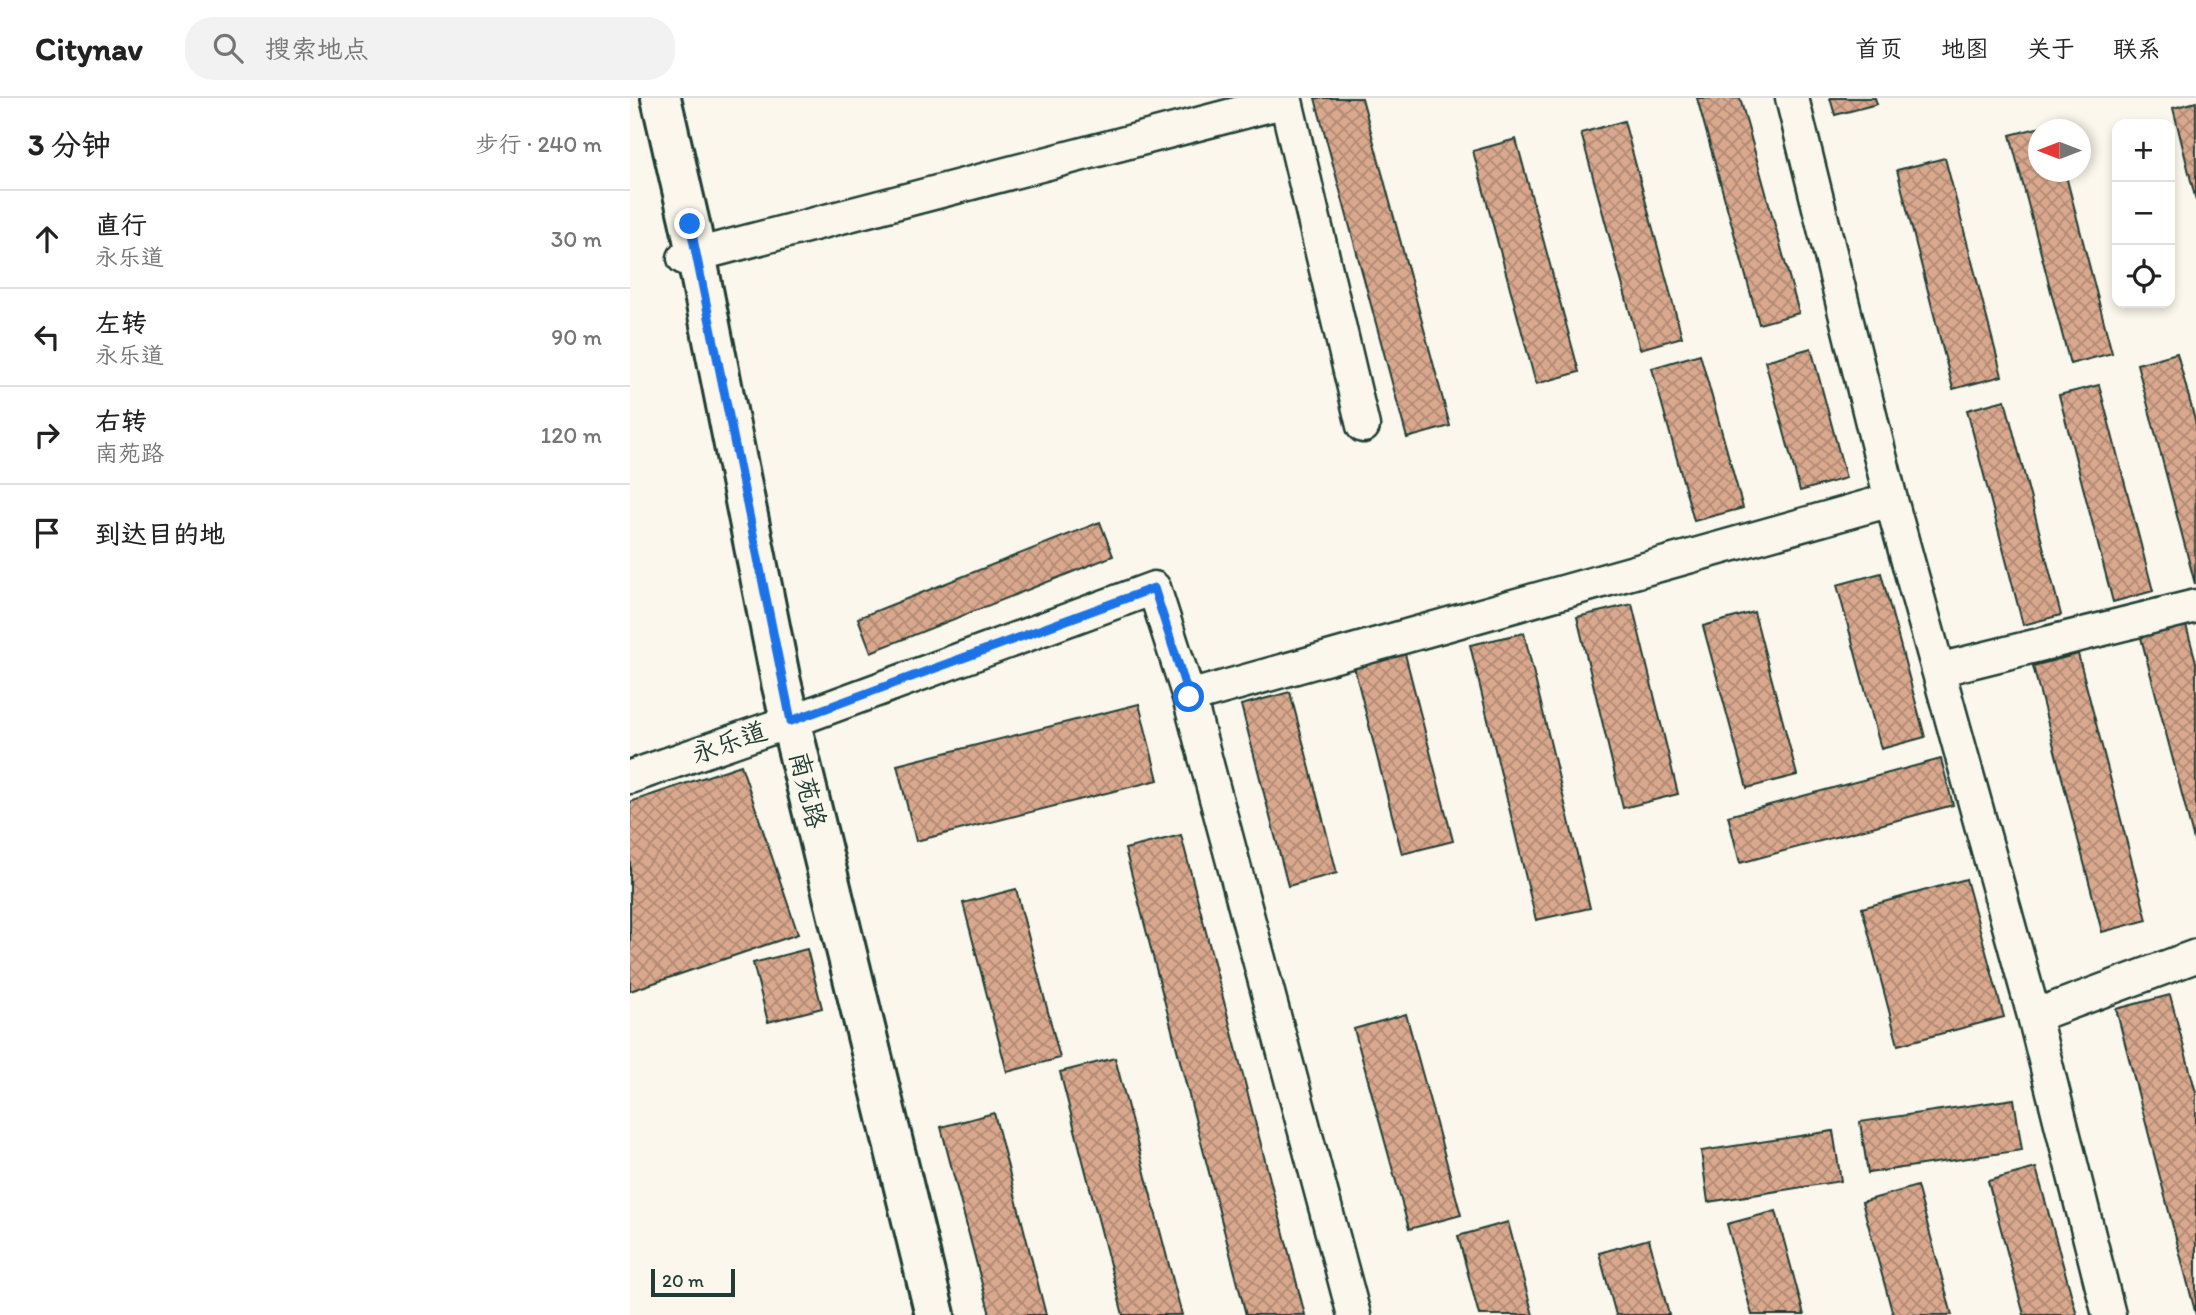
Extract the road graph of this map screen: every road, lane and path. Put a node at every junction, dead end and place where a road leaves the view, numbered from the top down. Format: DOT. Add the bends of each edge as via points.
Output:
graph roads {
  1 [pos="649,98"];
  2 [pos="661,98"];
  3 [pos="1792,98"];
  4 [pos="690,257"];
  5 [pos="1363,426"];
  6 [pos="1891,500"];
  7 [pos="2196,606"];
  8 [pos="1938,670"];
  9 [pos="1189,697"];
  10 [pos="785,723"];
  11 [pos="630,777"];
  12 [pos="2196,956"];
  13 [pos="2034,1016"];
  14 [pos="922,1315"];
  15 [pos="936,1315"];
  16 [pos="1354,1315"];
  17 [pos="2109,1315"];
  1 -- 4 [label="street, 南苑路"];
  2 -- 4 [label="street, 南苑路"];
  3 -- 6 [label="street"];
  4 -- 5 [label="street" via="1286,101"];
  4 -- 10 [label="street, 南苑路" via="770,685"];
  6 -- 8 [label="street"];
  6 -- 9 [label="street"];
  7 -- 8 [label="street"];
  8 -- 13 [label="street"];
  9 -- 10 [label="street, 永乐道" via="1154,588"];
  9 -- 16 [label="street"];
  10 -- 11 [label="street, 永乐道"];
  10 -- 14 [label="street, 南苑路"];
  10 -- 15 [label="street, 南苑路"];
  12 -- 13 [label="street"];
  13 -- 17 [label="street"];
}
